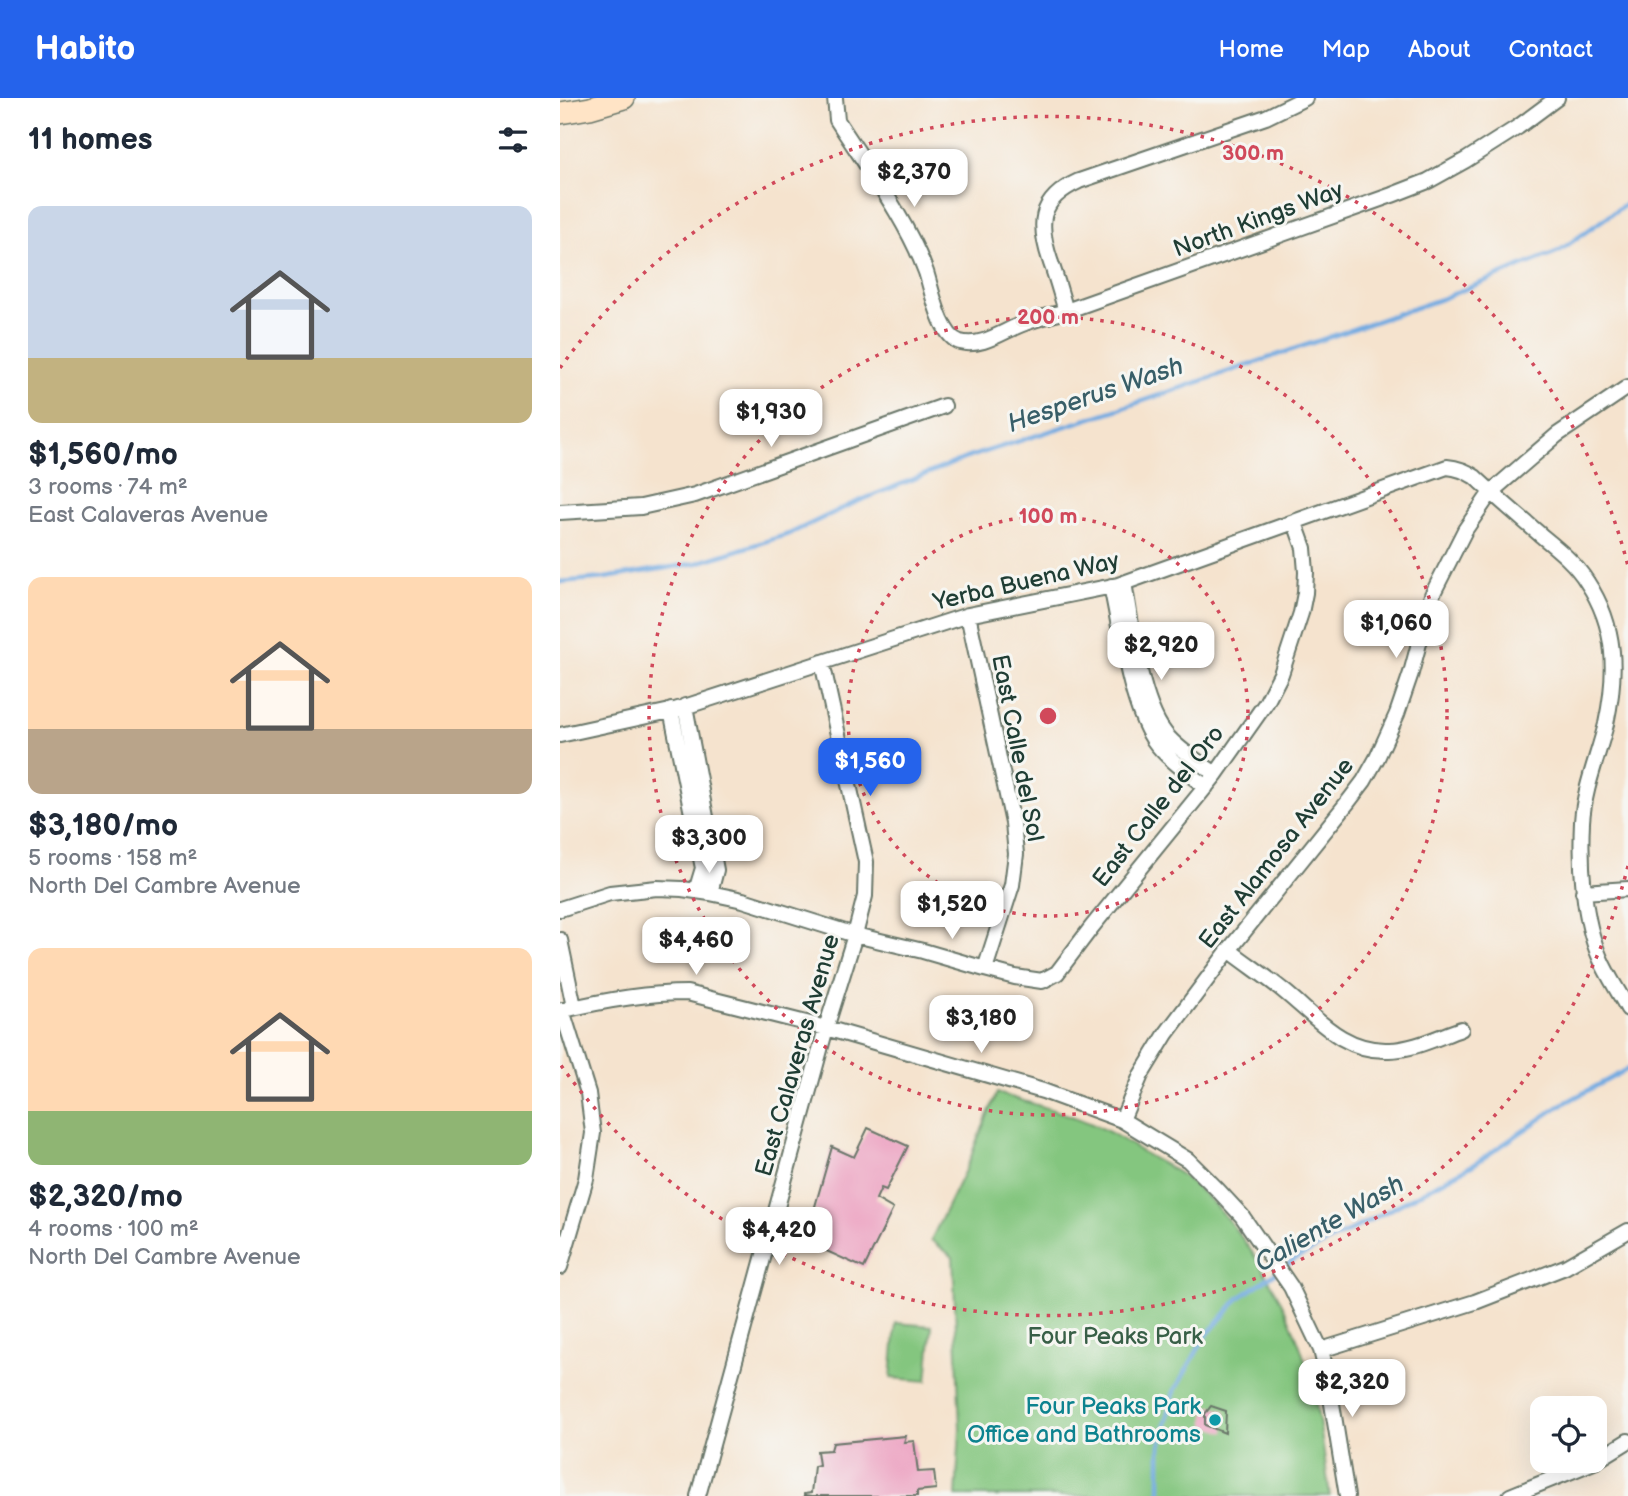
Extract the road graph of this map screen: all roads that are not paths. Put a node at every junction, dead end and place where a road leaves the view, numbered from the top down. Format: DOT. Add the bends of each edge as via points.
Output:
graph roads {
  1 [pos="624,98"];
  2 [pos="835,98"];
  3 [pos="1305,98"];
  4 [pos="1555,99"];
  5 [pos="560,113"];
  6 [pos="1066,311"];
  7 [pos="1628,387"];
  8 [pos="944,406"];
  9 [pos="1491,492"];
  10 [pos="560,512"];
  11 [pos="1296,523"];
  12 [pos="1118,585"];
  13 [pos="968,615"];
  14 [pos="822,662"];
  15 [pos="678,708"];
  16 [pos="560,735"];
  17 [pos="1216,774"];
  18 [pos="1206,787"];
  19 [pos="1628,889"];
  20 [pos="703,892"];
  21 [pos="1583,892"];
  22 [pos="560,909"];
  23 [pos="855,935"];
  24 [pos="560,940"];
  25 [pos="1229,950"];
  26 [pos="985,969"];
  27 [pos="566,1009"];
  28 [pos="1628,1009"];
  29 [pos="826,1028"];
  30 [pos="1461,1029"];
  31 [pos="1122,1120"];
  32 [pos="1628,1231"];
  33 [pos="560,1266"];
  34 [pos="1321,1350"];
  35 [pos="1628,1441"];
  36 [pos="698,1496"];
  37 [pos="1347,1496"];
  38 [pos="1510,1496"];
  1 -- 5 [label="main road"];
  2 -- 6 [label="street, North Kings Way" via="837,120 909,234 950,336 957,341 984,341"];
  3 -- 6 [label="street" via="1266,117 1060,191 1050,202 1042,228"];
  4 -- 6 [label="street, North Kings Way" via="1493,145 1428,181"];
  7 -- 9 [label="street, East Alamosa Avenue" via="1558,435"];
  8 -- 10 [label="street" via="695,495 641,507"];
  9 -- 11 [label="street, Yerba Buena Way" via="1467,471 1447,467"];
  9 -- 21 [label="street, Yerba Buena Way" via="1587,581 1609,629 1612,687 1582,821"];
  9 -- 25 [label="street, East Alamosa Avenue" via="1465,530 1432,595 1397,714 1364,781"];
  11 -- 12 [label="street, Yerba Buena Way"];
  11 -- 17 [label="street, East Calle del Oro" via="1306,572 1292,643 1266,703"];
  12 -- 13 [label="street, Yerba Buena Way"];
  12 -- 17 [label="street" via="1154,716 1167,737"];
  12 -- 18 [label="street" via="1131,683 1144,723 1155,742"];
  13 -- 14 [label="street, Yerba Buena Way"];
  13 -- 26 [label="street, East Calle del Sol" via="1016,854 1012,884"];
  14 -- 15 [label="street, Yerba Buena Way"];
  14 -- 23 [label="street, East Calaveras Avenue" via="866,862 865,897"];
  15 -- 16 [label="street, Yerba Buena Way"];
  15 -- 20 [label="street"];
  17 -- 18 [label="street, East Calle del Oro"];
  18 -- 26 [label="street, East Calle del Oro" via="1057,972 1042,981"];
  19 -- 21 [label="street"];
  20 -- 22 [label="street" via="657,888 610,892"];
  20 -- 23 [label="street"];
  21 -- 28 [label="street, Yerba Buena Way" via="1600,958"];
  23 -- 26 [label="street"];
  23 -- 29 [label="street, East Calaveras Avenue"];
  24 -- 27 [label="street"];
  25 -- 30 [label="street" via="1356,1046 1403,1049"];
  25 -- 31 [label="street, East Alamosa Avenue" via="1166,1034 1141,1075"];
  27 -- 29 [label="street" via="636,996 687,993"];
  27 -- 33 [label="street" via="593,1132 586,1179"];
  29 -- 31 [label="street" via="1043,1091"];
  29 -- 36 [label="street, East Calaveras Avenue"];
  31 -- 34 [label="street" via="1188,1160 1242,1216 1291,1287"];
  32 -- 34 [label="street" via="1565,1267 1475,1302"];
  34 -- 37 [label="street"];
  35 -- 38 [label="street" via="1594,1462"];
}
